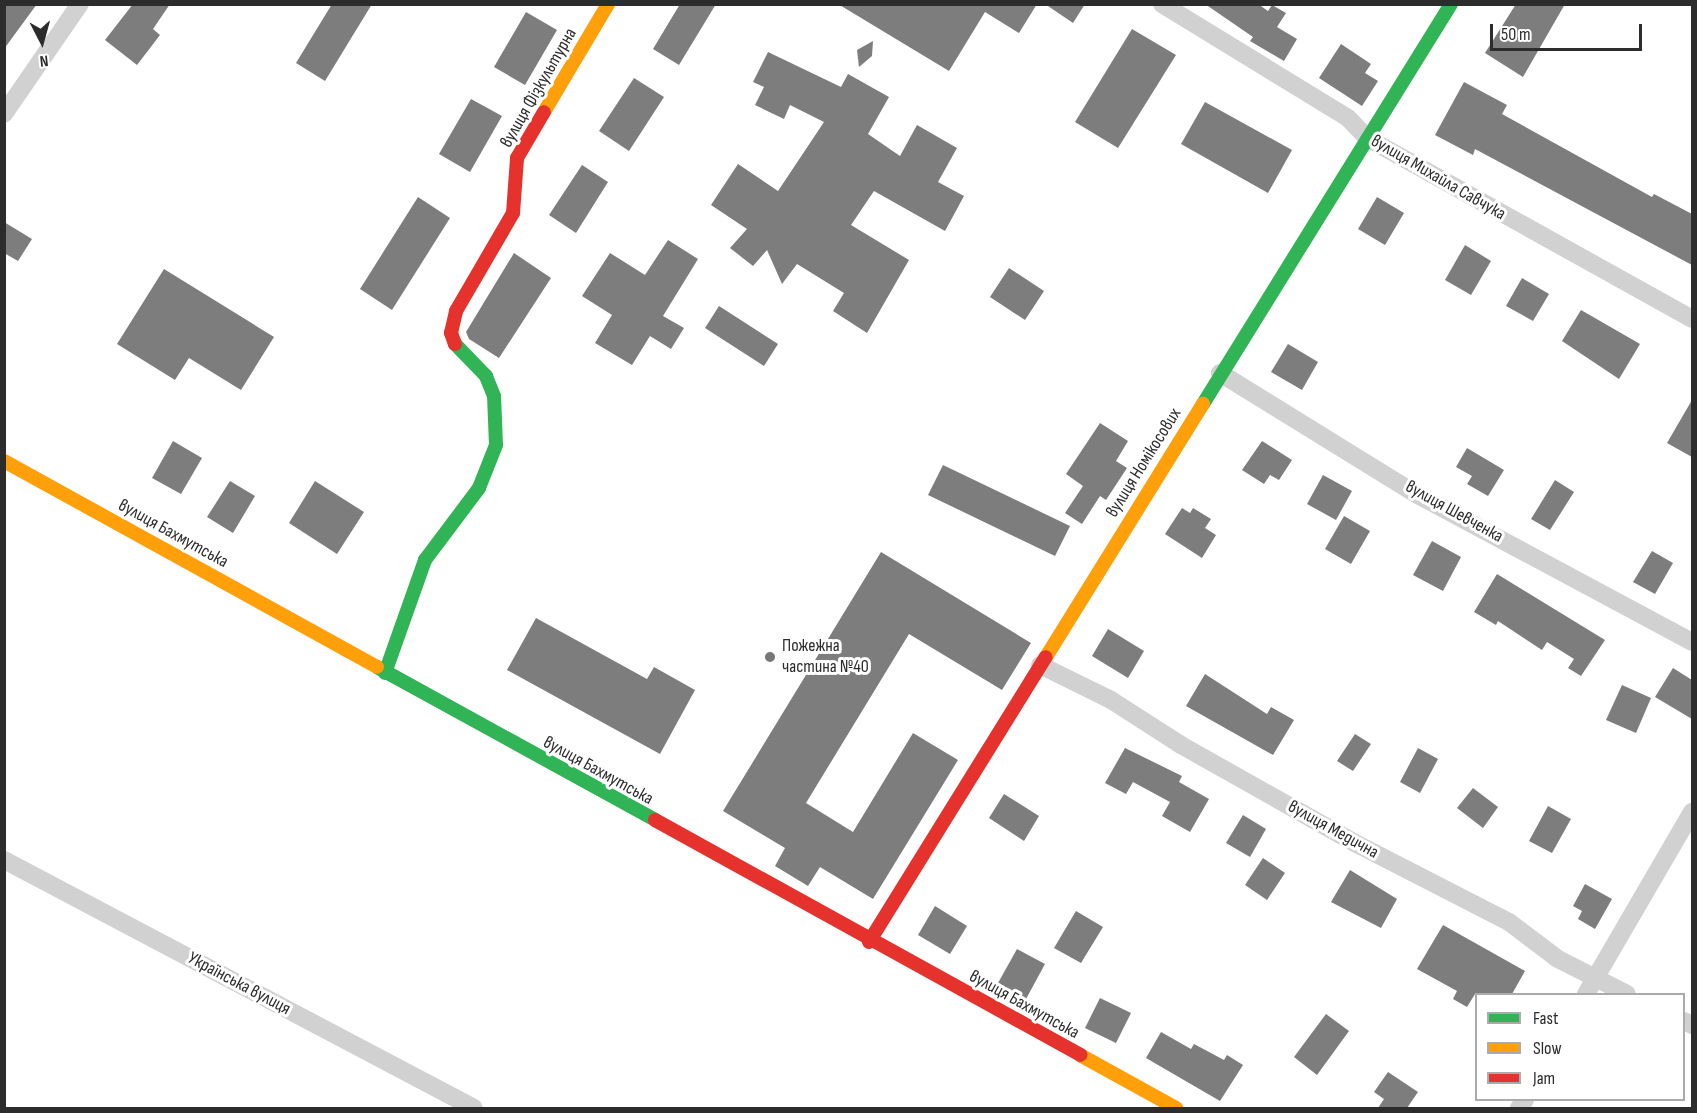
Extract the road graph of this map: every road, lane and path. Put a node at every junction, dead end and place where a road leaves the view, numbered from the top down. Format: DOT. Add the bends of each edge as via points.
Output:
graph roads {
  1 [pos="80,4"];
  2 [pos="608,4"];
  3 [pos="1162,4"];
  4 [pos="1451,4"];
  5 [pos="4,114"];
  6 [pos="1367,138"];
  7 [pos="1692,319"];
  8 [pos="1220,373"];
  9 [pos="4,461"];
  10 [pos="1692,642"];
  11 [pos="1040,665"];
  12 [pos="386,673"];
  13 [pos="1692,812"];
  14 [pos="4,860"];
  15 [pos="869,942"];
  16 [pos="1596,977"];
  17 [pos="1587,993"];
  18 [pos="1625,993"];
  19 [pos="462,1106"];
  20 [pos="1176,1108"];
  1 -- 5 [label="street"];
  2 -- 12 [label="street, вулиця Фізкультурна" via="517,158 513,213 456,311 451,333 457,348 486,376 494,396 496,445 479,488 425,560"];
  3 -- 6 [label="street, вулиця Михайла Савчука" via="1348,118"];
  4 -- 6 [label="street, вулиця Номікосових"];
  6 -- 7 [label="street, вулиця Михайла Савчука"];
  6 -- 8 [label="street, вулиця Номікосових"];
  8 -- 10 [label="street, вулиця Шевченка" via="1416,494"];
  8 -- 11 [label="street, вулиця Номікосових"];
  9 -- 12 [label="street, вулиця Бахмутська"];
  11 -- 15 [label="street, вулиця Номікосових"];
  11 -- 16 [label="street, вулиця Медична" via="1110,700 1180,745 1355,843 1509,922 1558,959"];
  12 -- 15 [label="street, вулиця Бахмутська"];
  13 -- 16 [label="street"];
  14 -- 19 [label="street, Українська вулиця"];
  15 -- 20 [label="street, вулиця Бахмутська"];
  16 -- 17 [label="street"];
  16 -- 18 [label="street, вулиця Медична"];
}
